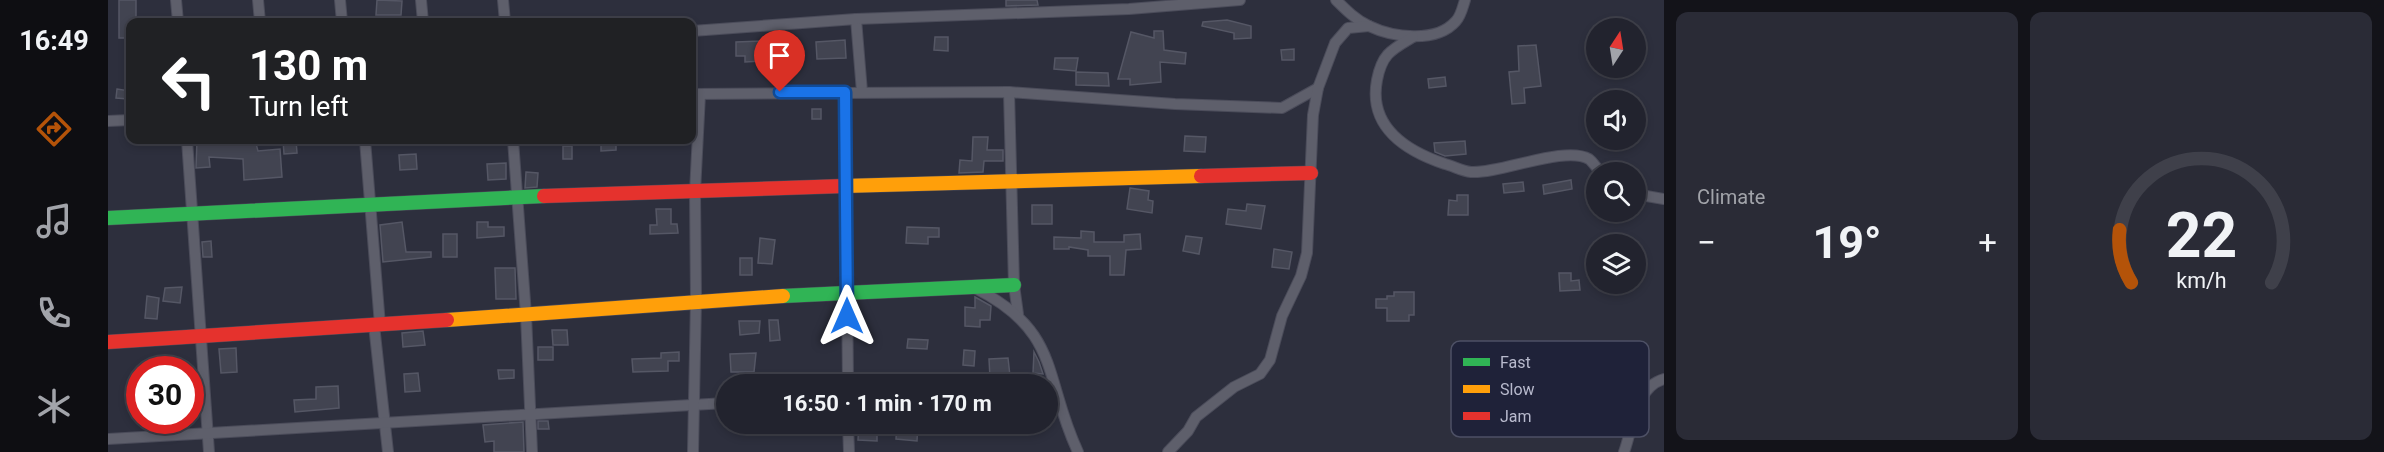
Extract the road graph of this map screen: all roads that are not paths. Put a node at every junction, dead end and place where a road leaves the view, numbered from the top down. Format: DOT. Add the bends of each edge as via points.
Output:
graph roads {
  1 [pos="176,0"];
  2 [pos="258,0"];
  3 [pos="340,0"];
  4 [pos="421,0"];
  5 [pos="503,0"];
  6 [pos="1240,0"];
  7 [pos="1336,0"];
  8 [pos="1466,0"];
  9 [pos="178,18"];
  10 [pos="260,18"];
  11 [pos="342,18"];
  12 [pos="423,18"];
  13 [pos="505,18"];
  14 [pos="856,19"];
  15 [pos="1369,26"];
  16 [pos="696,31"];
  17 [pos="1413,37"];
  18 [pos="1318,88"];
  19 [pos="845,92"];
  20 [pos="862,92"];
  21 [pos="1009,93"];
  22 [pos="696,94"];
  23 [pos="126,120"];
  24 [pos="108,121"];
  25 [pos="187,144"];
  26 [pos="365,144"];
  27 [pos="513,144"];
  28 [pos="694,144"];
  29 [pos="1592,162"];
  30 [pos="1311,173"];
  31 [pos="1012,180"];
  32 [pos="847,187"];
  33 [pos="694,192"];
  34 [pos="1646,196"];
  35 [pos="516,198"];
  36 [pos="1664,199"];
  37 [pos="370,202"];
  38 [pos="194,213"];
  39 [pos="108,218"];
  40 [pos="1014,285"];
  41 [pos="972,287"];
  42 [pos="847,293"];
  43 [pos="696,300"];
  44 [pos="1018,314"];
  45 [pos="526,315"];
  46 [pos="377,325"];
  47 [pos="200,336"];
  48 [pos="108,342"];
  49 [pos="848,374"];
  50 [pos="1048,374"];
  51 [pos="1664,380"];
  52 [pos="1649,388"];
  53 [pos="716,404"];
  54 [pos="693,405"];
  55 [pos="1058,406"];
  56 [pos="529,414"];
  57 [pos="386,424"];
  58 [pos="208,434"];
  59 [pos="848,434"];
  60 [pos="1629,437"];
  61 [pos="108,439"];
  62 [pos="209,452"];
  63 [pos="388,452"];
  64 [pos="532,452"];
  65 [pos="693,452"];
  66 [pos="849,452"];
  67 [pos="1078,452"];
  68 [pos="1168,452"];
  69 [pos="1624,452"];
  1 -- 9 [label="street"];
  2 -- 10 [label="street"];
  3 -- 11 [label="street"];
  4 -- 12 [label="street"];
  5 -- 13 [label="street"];
  6 -- 14 [label="street" via="1129,9"];
  7 -- 15 [label="street"];
  8 -- 17 [label="street" via="1456,21 1439,32"];
  14 -- 16 [label="street"];
  14 -- 20 [label="street"];
  15 -- 17 [label="street"];
  15 -- 18 [label="street" via="1348,28 1335,43"];
  17 -- 29 [label="street" via="1389,50 1380,66 1375,92 1385,125 1403,146 1470,172 1574,156"];
  18 -- 21 [label="street" via="1282,108"];
  18 -- 30 [label="street"];
  19 -- 20 [label="street"];
  19 -- 22 [label="street"];
  19 -- 32 [label="street"];
  20 -- 21 [label="street"];
  21 -- 31 [label="street"];
  23 -- 24 [label="street"];
  25 -- 38 [label="street"];
  26 -- 37 [label="street"];
  27 -- 35 [label="street"];
  28 -- 33 [label="street"];
  30 -- 31 [label="street"];
  30 -- 68 [label="street" via="1307,253 1282,316 1270,360 1260,374 1234,387 1196,417"];
  31 -- 32 [label="street"];
  31 -- 40 [label="street"];
  32 -- 33 [label="street"];
  32 -- 42 [label="street"];
  33 -- 35 [label="street"];
  33 -- 43 [label="street"];
  34 -- 36 [label="street"];
  35 -- 37 [label="street"];
  35 -- 45 [label="street"];
  37 -- 38 [label="street"];
  37 -- 46 [label="street"];
  38 -- 39 [label="street"];
  38 -- 47 [label="street"];
  40 -- 41 [label="street"];
  40 -- 44 [label="street"];
  41 -- 42 [label="street"];
  41 -- 44 [label="street"];
  42 -- 43 [label="street"];
  42 -- 49 [label="street"];
  43 -- 45 [label="street"];
  43 -- 54 [label="street"];
  44 -- 50 [label="street" via="1038,340"];
  45 -- 46 [label="street"];
  45 -- 56 [label="street"];
  46 -- 47 [label="street"];
  46 -- 57 [label="street"];
  47 -- 48 [label="street"];
  47 -- 58 [label="street"];
  51 -- 52 [label="street"];
  53 -- 54 [label="street"];
  54 -- 56 [label="street"];
  54 -- 65 [label="street"];
  55 -- 67 [label="street"];
  56 -- 57 [label="street"];
  56 -- 64 [label="street"];
  57 -- 58 [label="street"];
  57 -- 63 [label="street"];
  58 -- 61 [label="street"];
  58 -- 62 [label="street"];
  59 -- 66 [label="street"];
  60 -- 69 [label="street"];
}
